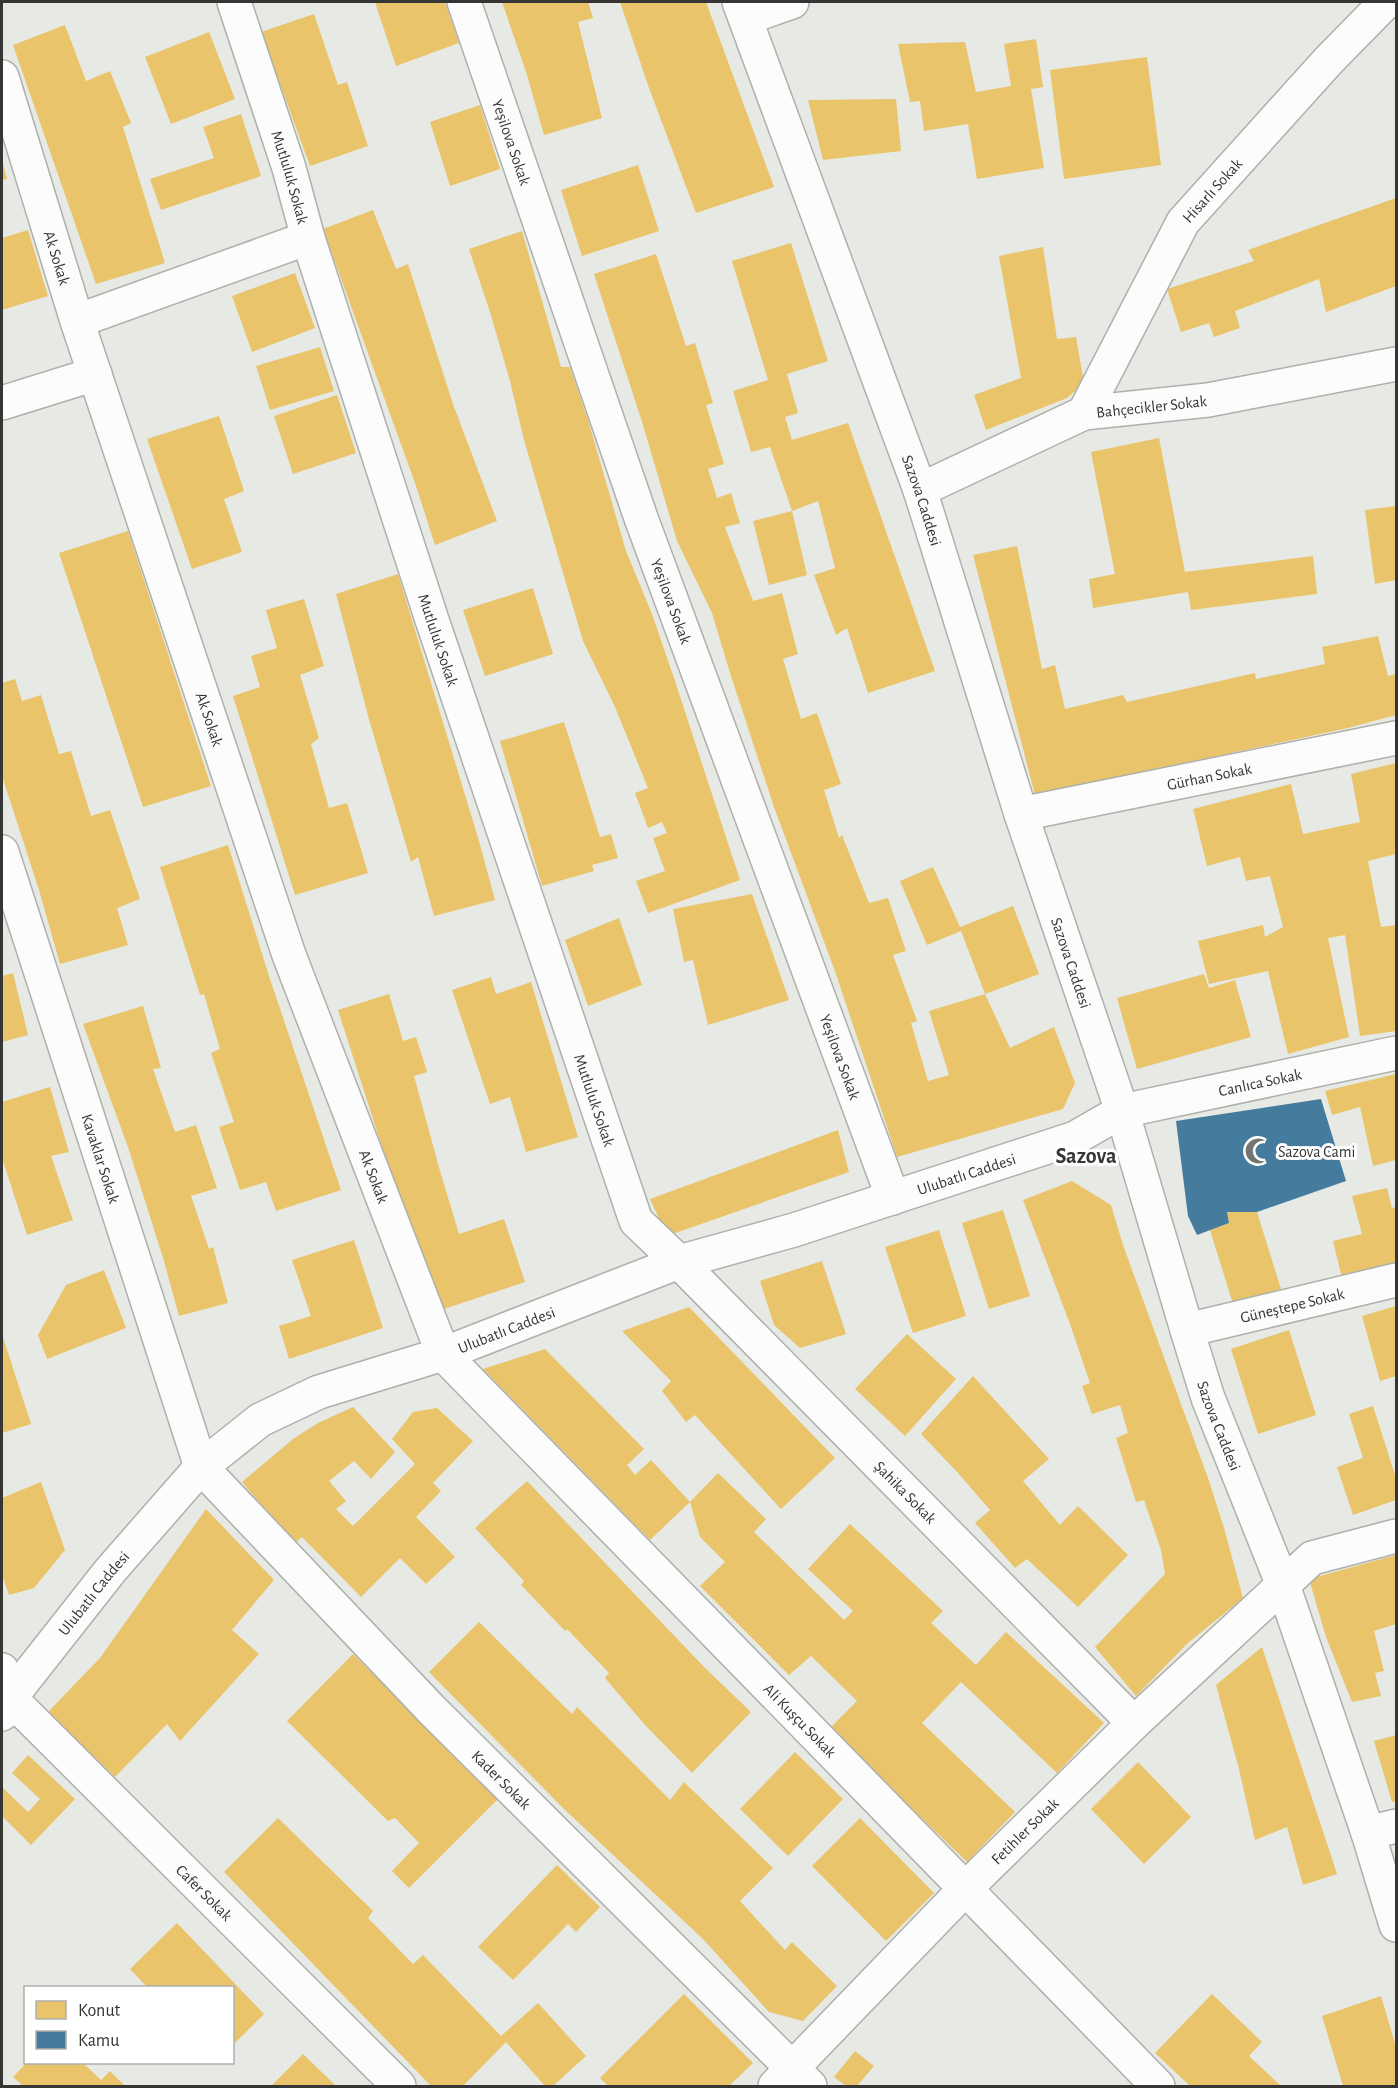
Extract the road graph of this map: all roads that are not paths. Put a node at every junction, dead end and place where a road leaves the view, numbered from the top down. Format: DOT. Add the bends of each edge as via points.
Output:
graph roads {
  1 [pos="234,2"];
  2 [pos="464,2"];
  3 [pos="792,2"];
  4 [pos="1386,2"];
  5 [pos="742,10"];
  6 [pos="2,77"];
  7 [pos="308,238"];
  8 [pos="77,321"];
  9 [pos="1396,364"];
  10 [pos="95,374"];
  11 [pos="2,404"];
  12 [pos="1084,413"];
  13 [pos="920,490"];
  14 [pos="1396,738"];
  15 [pos="1021,813"];
  16 [pos="2,852"];
  17 [pos="1396,1053"];
  18 [pos="1122,1111"];
  19 [pos="893,1198"];
  20 [pos="679,1262"];
  21 [pos="1396,1280"];
  22 [pos="1186,1330"];
  23 [pos="443,1353"];
  24 [pos="201,1467"];
  25 [pos="1396,1536"];
  26 [pos="1283,1585"];
  27 [pos="4,1694"];
  28 [pos="1134,1724"];
  29 [pos="1382,1830"];
  30 [pos="966,1888"];
  31 [pos="1396,1925"];
  32 [pos="793,2080"];
  33 [pos="399,2086"];
  34 [pos="1158,2086"];
  1 -- 7 [label="street, Mutluluk Sokak"];
  2 -- 19 [label="street, Yeşilova Sokak" via="641,518"];
  3 -- 5 [label="street"];
  4 -- 12 [label="street, Hisarlı Sokak" via="1183,222"];
  5 -- 13 [label="street, Sazova Caddesi"];
  6 -- 8 [label="street, Ak Sokak"];
  7 -- 8 [label="street"];
  7 -- 20 [label="street, Mutluluk Sokak" via="435,632 636,1221"];
  8 -- 10 [label="street, Ak Sokak"];
  9 -- 12 [label="street, Bahçecikler Sokak" via="1208,400"];
  10 -- 11 [label="street"];
  10 -- 23 [label="street, Ak Sokak" via="289,956"];
  12 -- 13 [label="street, Bahçecikler Sokak"];
  13 -- 15 [label="street, Sazova Caddesi"];
  14 -- 15 [label="street, Gürhan Sokak"];
  15 -- 18 [label="street, Sazova Caddesi"];
  16 -- 24 [label="street, Kavaklar Sokak"];
  17 -- 18 [label="street, Canlıca Sokak"];
  18 -- 19 [label="street, Ulubatlı Caddesi" via="1075,1138"];
  18 -- 22 [label="street, Sazova Caddesi"];
  19 -- 20 [label="street, Ulubatlı Caddesi"];
  20 -- 23 [label="street, Ulubatlı Caddesi"];
  20 -- 28 [label="street, Şahika Sokak"];
  21 -- 22 [label="street, Güneştepe Sokak"];
  22 -- 26 [label="street, Sazova Caddesi" via="1208,1398"];
  23 -- 24 [label="street, Ulubatlı Caddesi" via="309,1396 260,1420"];
  23 -- 30 [label="street, Ali Kuşçu Sokak"];
  24 -- 27 [label="street, Ulubatlı Caddesi"];
  24 -- 32 [label="street, Kader Sokak"];
  25 -- 26 [label="street, Fetihler Sokak" via="1312,1558"];
  26 -- 28 [label="street, Fetihler Sokak"];
  26 -- 29 [label="street, Sazova Caddesi"];
  27 -- 33 [label="street, Cafer Sokak"];
  28 -- 30 [label="street, Fetihler Sokak"];
  29 -- 31 [label="street, Sazova Caddesi"];
  30 -- 32 [label="street, Fetihler Sokak"];
  30 -- 34 [label="street, Ali Kuşçu Sokak"];
}
